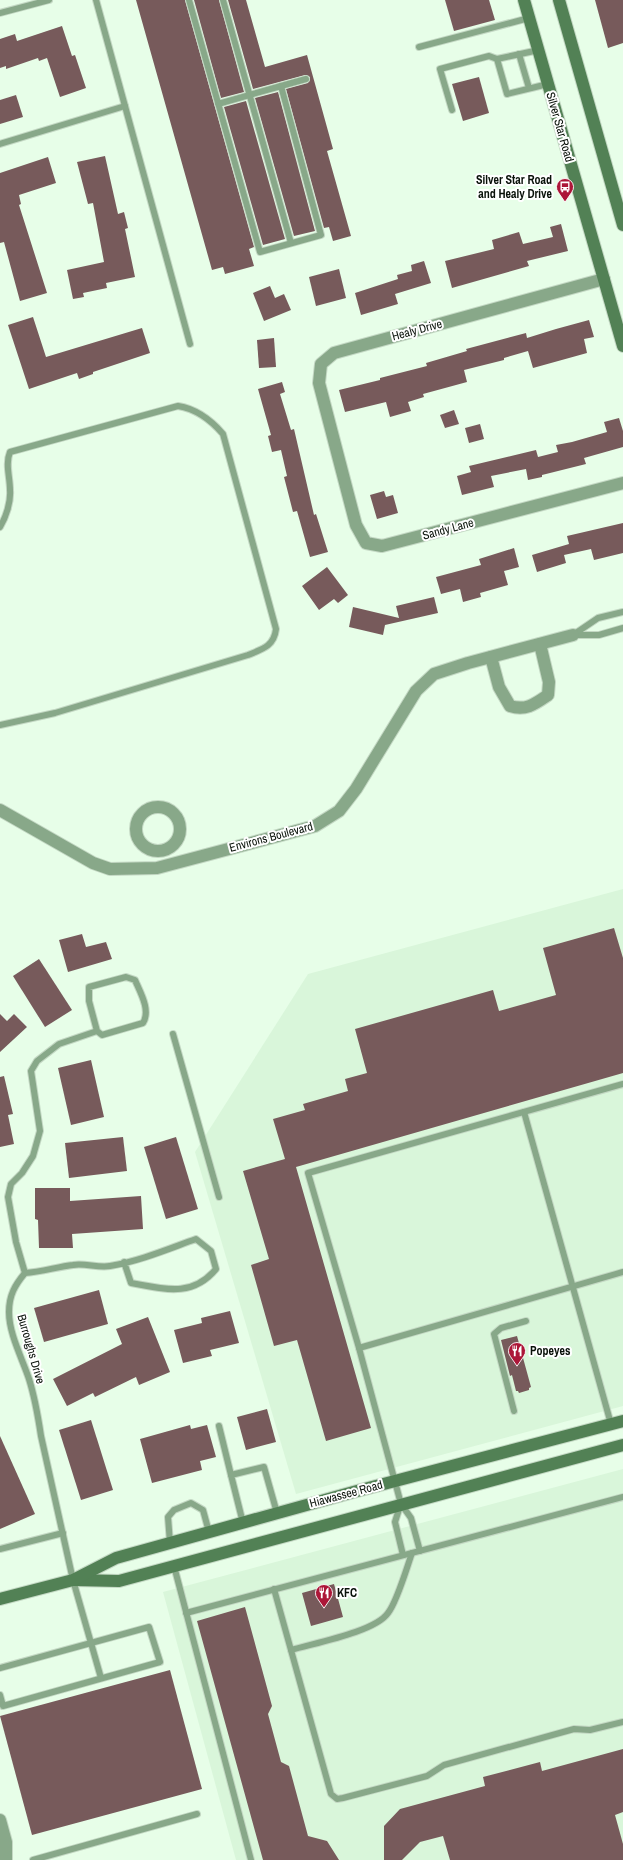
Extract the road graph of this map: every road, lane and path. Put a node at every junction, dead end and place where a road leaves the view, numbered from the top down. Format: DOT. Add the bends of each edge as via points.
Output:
graph roads {
  1 [pos="49,0"];
  2 [pos="96,0"];
  3 [pos="189,0"];
  4 [pos="223,0"];
  5 [pos="524,0"];
  6 [pos="559,0"];
  7 [pos="0,13"];
  8 [pos="529,18"];
  9 [pos="419,47"];
  10 [pos="538,50"];
  11 [pos="519,54"];
  12 [pos="497,59"];
  13 [pos="306,79"];
  14 [pos="548,84"];
  15 [pos="281,86"];
  16 [pos="529,88"];
  17 [pos="250,95"];
  18 [pos="218,104"];
  19 [pos="125,106"];
  20 [pos="452,110"];
  21 [pos="0,144"];
  22 [pos="623,225"];
  23 [pos="291,243"];
  24 [pos="604,279"];
  25 [pos="190,344"];
  26 [pos="623,346"];
  27 [pos="338,452"];
  28 [pos="623,483"];
  29 [pos="0,527"];
  30 [pos="623,612"];
  31 [pos="623,628"];
  32 [pos="573,635"];
  33 [pos="540,644"];
  34 [pos="491,657"];
  35 [pos="0,725"];
  36 [pos="0,810"];
  37 [pos="166,850"];
  38 [pos="170,865"];
  39 [pos="97,1031"];
  40 [pos="172,1034"];
  41 [pos="623,1084"];
  42 [pos="524,1112"];
  43 [pos="219,1197"];
  44 [pos="124,1262"];
  45 [pos="623,1272"];
  46 [pos="25,1273"];
  47 [pos="574,1286"];
  48 [pos="526,1321"];
  49 [pos="359,1348"];
  50 [pos="514,1411"];
  51 [pos="623,1421"];
  52 [pos="611,1424"];
  53 [pos="219,1426"];
  54 [pos="623,1445"];
  55 [pos="231,1475"];
  56 [pos="394,1481"];
  57 [pos="623,1497"];
  58 [pos="401,1504"];
  59 [pos="277,1513"];
  60 [pos="243,1522"];
  61 [pos="209,1532"];
  62 [pos="63,1533"];
  63 [pos="170,1543"];
  64 [pos="0,1549"];
  65 [pos="420,1551"];
  66 [pos="412,1553"];
  67 [pos="403,1555"];
  68 [pos="174,1566"];
  69 [pos="73,1580"];
  70 [pos="274,1589"];
  71 [pos="0,1599"];
  72 [pos="186,1613"];
  73 [pos="91,1642"];
  74 [pos="291,1650"];
  75 [pos="0,1668"];
  76 [pos="101,1678"];
  77 [pos="0,1695"];
  78 [pos="623,1722"];
  79 [pos="196,1814"];
  80 [pos="0,1820"];
  81 [pos="6,1860"];
  82 [pos="33,1860"];
  83 [pos="251,1860"];
  1 -- 7 [label="lane"];
  2 -- 19 [label="lane"];
  3 -- 18 [label="lane"];
  4 -- 17 [label="lane"];
  5 -- 8 [label="street, Silver Star Road"];
  6 -- 22 [label="street"];
  8 -- 9 [label="lane"];
  8 -- 10 [label="street, Silver Star Road"];
  10 -- 11 [label="lane"];
  10 -- 14 [label="street, Silver Star Road"];
  11 -- 12 [label="lane"];
  11 -- 16 [label="lane"];
  12 -- 16 [label="lane" via="507,94"];
  12 -- 20 [label="lane" via="489,56 440,69"];
  13 -- 15 [label="lane"];
  14 -- 16 [label="lane"];
  14 -- 24 [label="street, Silver Star Road"];
  15 -- 17 [label="lane"];
  15 -- 23 [label="lane" via="321,235"];
  17 -- 18 [label="lane"];
  17 -- 23 [label="lane"];
  18 -- 23 [label="lane" via="260,252"];
  19 -- 21 [label="lane"];
  19 -- 25 [label="lane"];
  24 -- 26 [label="street, Silver Star Road"];
  24 -- 27 [label="street, Healy Drive" via="334,353 321,364 319,383"];
  27 -- 28 [label="street, Sandy Lane" via="356,525 366,543 382,546"];
  29 -- 35 [label="lane" via="5,518 10,492 7,458 10,452 178,406 188,407 211,420 223,434 276,629 275,637 267,648 248,655 54,713"];
  30 -- 32 [label="lane, Environs Boulevard" via="598,618"];
  31 -- 32 [label="lane, Environs Boulevard" via="599,635"];
  32 -- 33 [label="street, Environs Boulevard"];
  33 -- 34 [label="street, Environs Boulevard"];
  33 -- 34 [label="street" via="549,682 548,695 533,706 518,709 510,706 499,687"];
  34 -- 38 [label="street, Environs Boulevard" via="434,674 416,691 356,789 339,811 316,826"];
  36 -- 38 [label="street, Environs Boulevard" via="93,863 110,869 157,868"];
  37 -- 38 [label="street"];
  39 -- 39 [label="lane" via="102,1035 143,1023 146,1018 144,1003 135,980 126,977 89,987 89,1001"];
  39 -- 46 [label="lane" via="59,1044 37,1061 31,1071 40,1131 33,1156 11,1184 8,1197 16,1242"];
  40 -- 43 [label="lane"];
  41 -- 42 [label="lane"];
  42 -- 47 [label="lane"];
  42 -- 49 [label="lane" via="308,1173"];
  44 -- 44 [label="lane" via="196,1239 211,1251 216,1269 207,1280 185,1289 164,1290 131,1283"];
  44 -- 46 [label="lane" via="110,1266 74,1265"];
  45 -- 47 [label="lane"];
  46 -- 62 [label="lane, Burroughs Drive" via="13,1288 9,1312 38,1412 40,1436"];
  47 -- 49 [label="lane"];
  47 -- 52 [label="lane"];
  48 -- 50 [label="lane" via="498,1329 494,1336"];
  49 -- 56 [label="lane"];
  51 -- 52 [label="street, Hiawassee Road"];
  52 -- 56 [label="street, Hiawassee Road"];
  53 -- 55 [label="lane"];
  54 -- 58 [label="street, Hiawassee Road"];
  55 -- 59 [label="lane" via="264,1467"];
  55 -- 60 [label="lane"];
  56 -- 58 [label="lane"];
  56 -- 59 [label="street, Hiawassee Road"];
  57 -- 65 [label="lane"];
  58 -- 65 [label="lane" via="411,1518"];
  58 -- 67 [label="lane" via="395,1522"];
  58 -- 68 [label="street, Hiawassee Road"];
  59 -- 60 [label="street, Hiawassee Road"];
  60 -- 61 [label="street, Hiawassee Road"];
  61 -- 63 [label="street, Hiawassee Road"];
  61 -- 63 [label="lane" via="203,1510 191,1503 174,1510 168,1517"];
  62 -- 64 [label="lane"];
  62 -- 69 [label="lane, Burroughs Drive"];
  63 -- 69 [label="street, Hiawassee Road" via="116,1558"];
  65 -- 66 [label="lane"];
  66 -- 67 [label="lane"];
  66 -- 74 [label="lane" via="389,1612 379,1623"];
  67 -- 70 [label="lane"];
  68 -- 69 [label="street, Hiawassee Road" via="119,1581"];
  68 -- 72 [label="lane"];
  69 -- 71 [label="street, Hiawassee Road"];
  69 -- 73 [label="lane, Burroughs Drive"];
  70 -- 72 [label="lane"];
  70 -- 74 [label="lane"];
  72 -- 83 [label="lane"];
  73 -- 75 [label="lane"];
  73 -- 76 [label="lane, Burroughs Drive"];
  73 -- 76 [label="lane" via="149,1627 160,1662"];
  74 -- 78 [label="lane" via="330,1794 337,1799 427,1776 444,1765 574,1729 590,1730"];
  76 -- 77 [label="lane" via="3,1706"];
  79 -- 82 [label="lane"];
  80 -- 81 [label="street" via="6,1842"];
}
